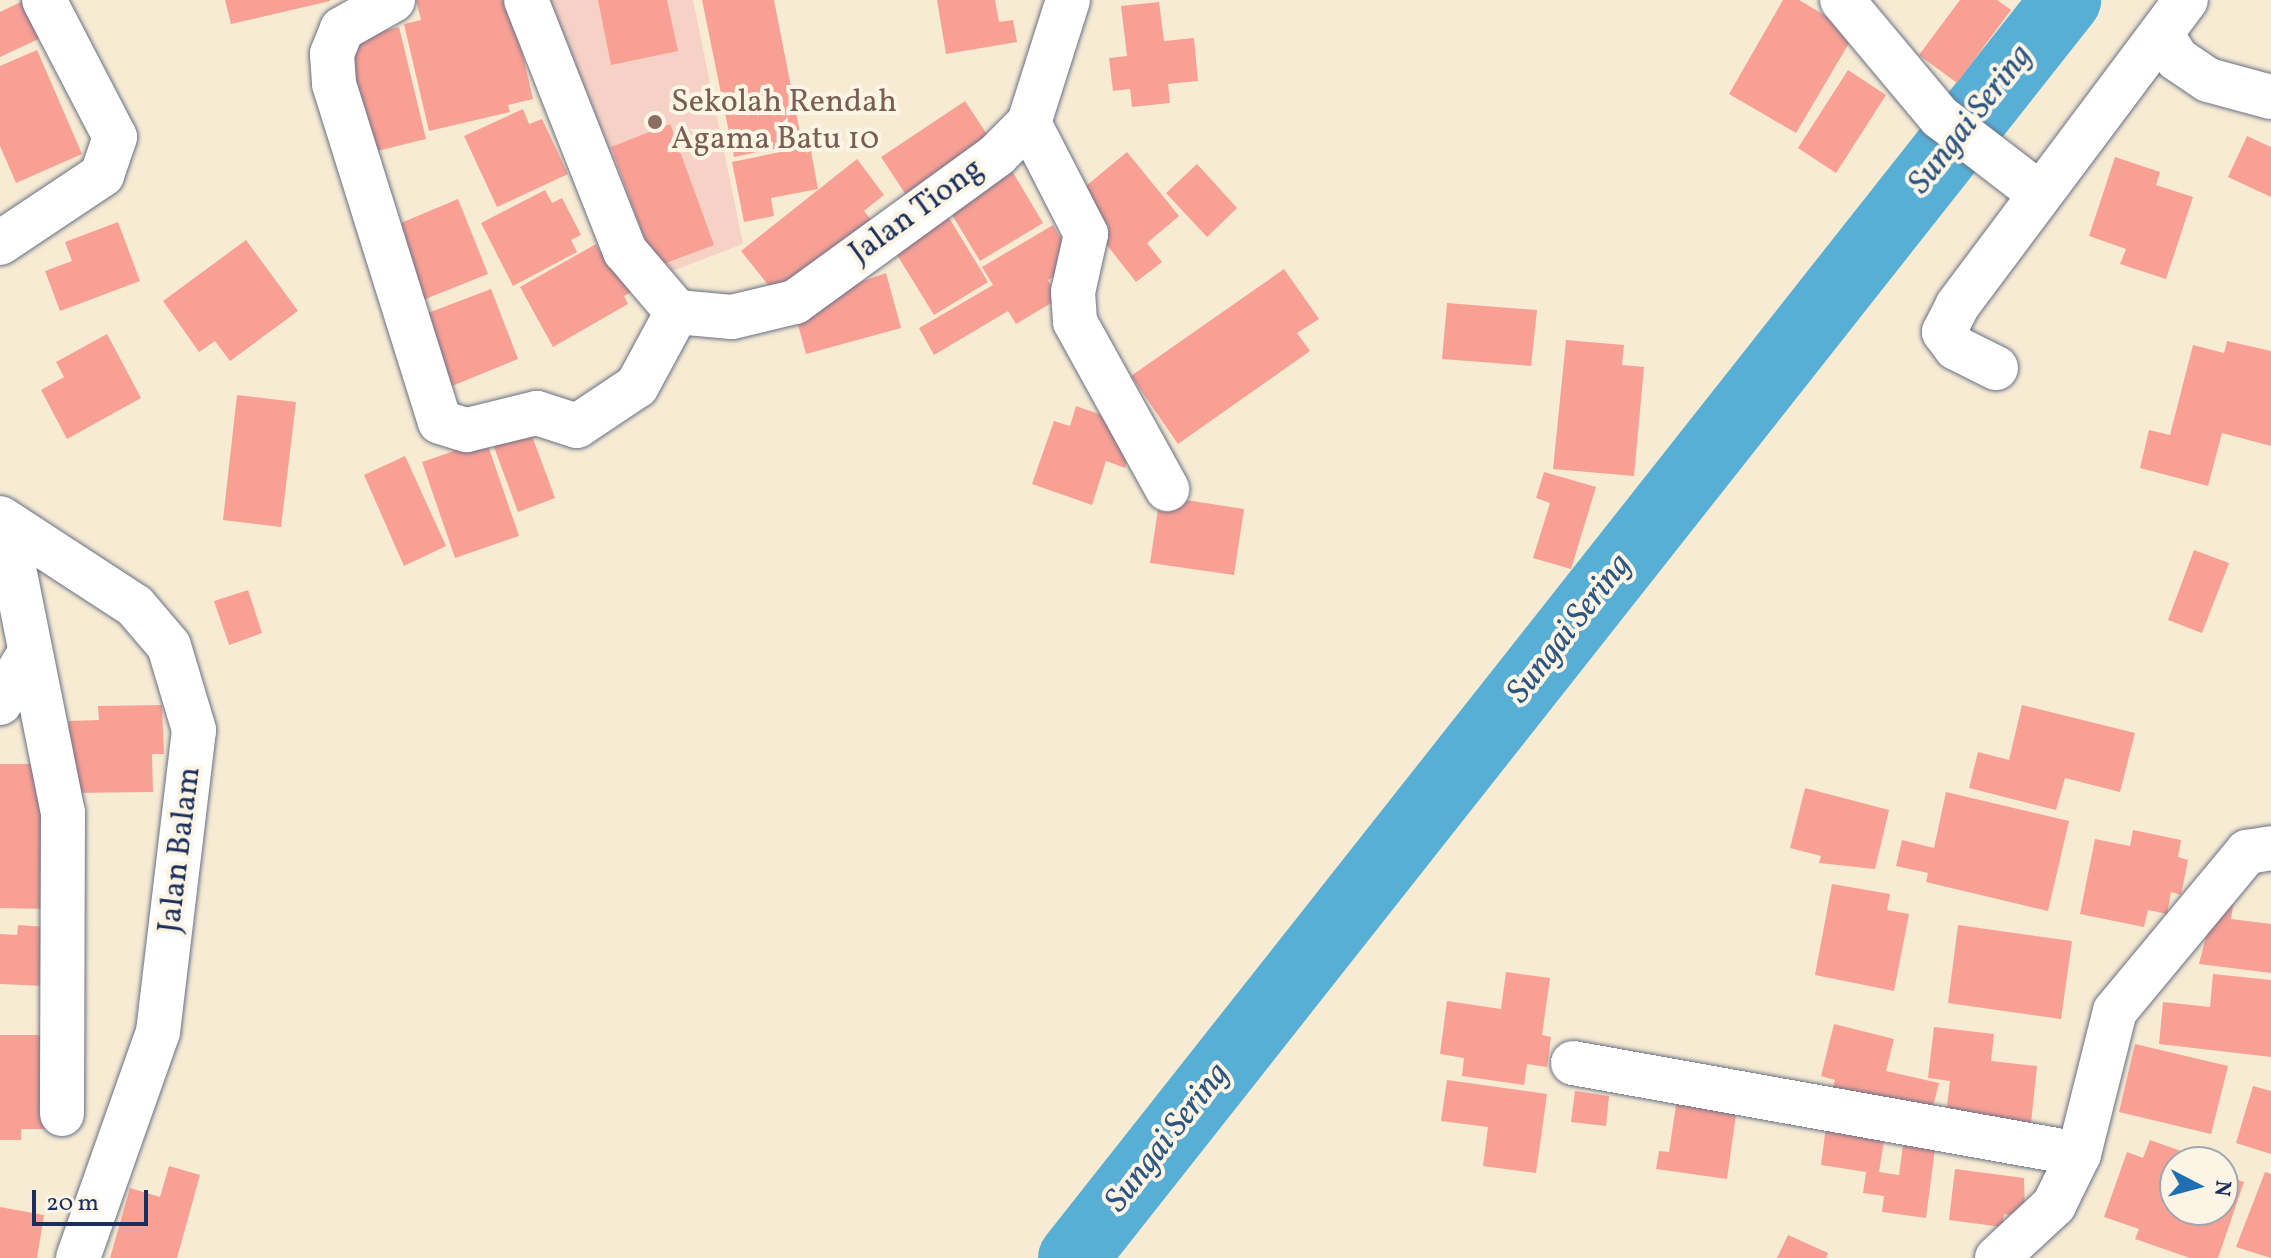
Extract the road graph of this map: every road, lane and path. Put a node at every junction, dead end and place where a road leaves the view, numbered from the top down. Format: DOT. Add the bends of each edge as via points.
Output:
graph roads {
  1 [pos="44,0"];
  2 [pos="393,0"];
  3 [pos="526,0"];
  4 [pos="1068,0"];
  5 [pos="1842,0"];
  6 [pos="2173,17"];
  7 [pos="2271,97"];
  8 [pos="1029,123"];
  9 [pos="2023,183"];
  10 [pos="0,243"];
  11 [pos="677,312"];
  12 [pos="1996,368"];
  13 [pos="1167,489"];
  14 [pos="3,523"];
  15 [pos="30,652"];
  16 [pos="0,703"];
  17 [pos="2271,848"];
  18 [pos="1573,1063"];
  19 [pos="62,1114"];
  20 [pos="2079,1154"];
  21 [pos="78,1258"];
  22 [pos="1997,1258"];
  1 -- 10 [label="street" via="115,137 102,175"];
  2 -- 11 [label="street" via="342,29 332,54 334,84 440,422 467,430 537,413 568,426 585,422 637,386"];
  3 -- 11 [label="street" via="625,251"];
  4 -- 8 [label="street"];
  5 -- 9 [label="street" via="1940,117"];
  6 -- 7 [label="street" via="2177,59 2208,80"];
  6 -- 9 [label="street"];
  8 -- 11 [label="street, Jalan Tiong" via="795,302 732,317"];
  8 -- 13 [label="street" via="1086,234 1073,292 1075,322"];
  9 -- 12 [label="street" via="1944,332 1956,348"];
  14 -- 15 [label="street"];
  14 -- 21 [label="street, Jalan Balam" via="135,606 169,646 194,730 158,1032"];
  15 -- 16 [label="street"];
  15 -- 19 [label="street" via="63,812"];
  17 -- 20 [label="street" via="2247,852 2115,1011"];
  18 -- 20 [label="street"];
  20 -- 22 [label="street" via="2054,1205"];
}
